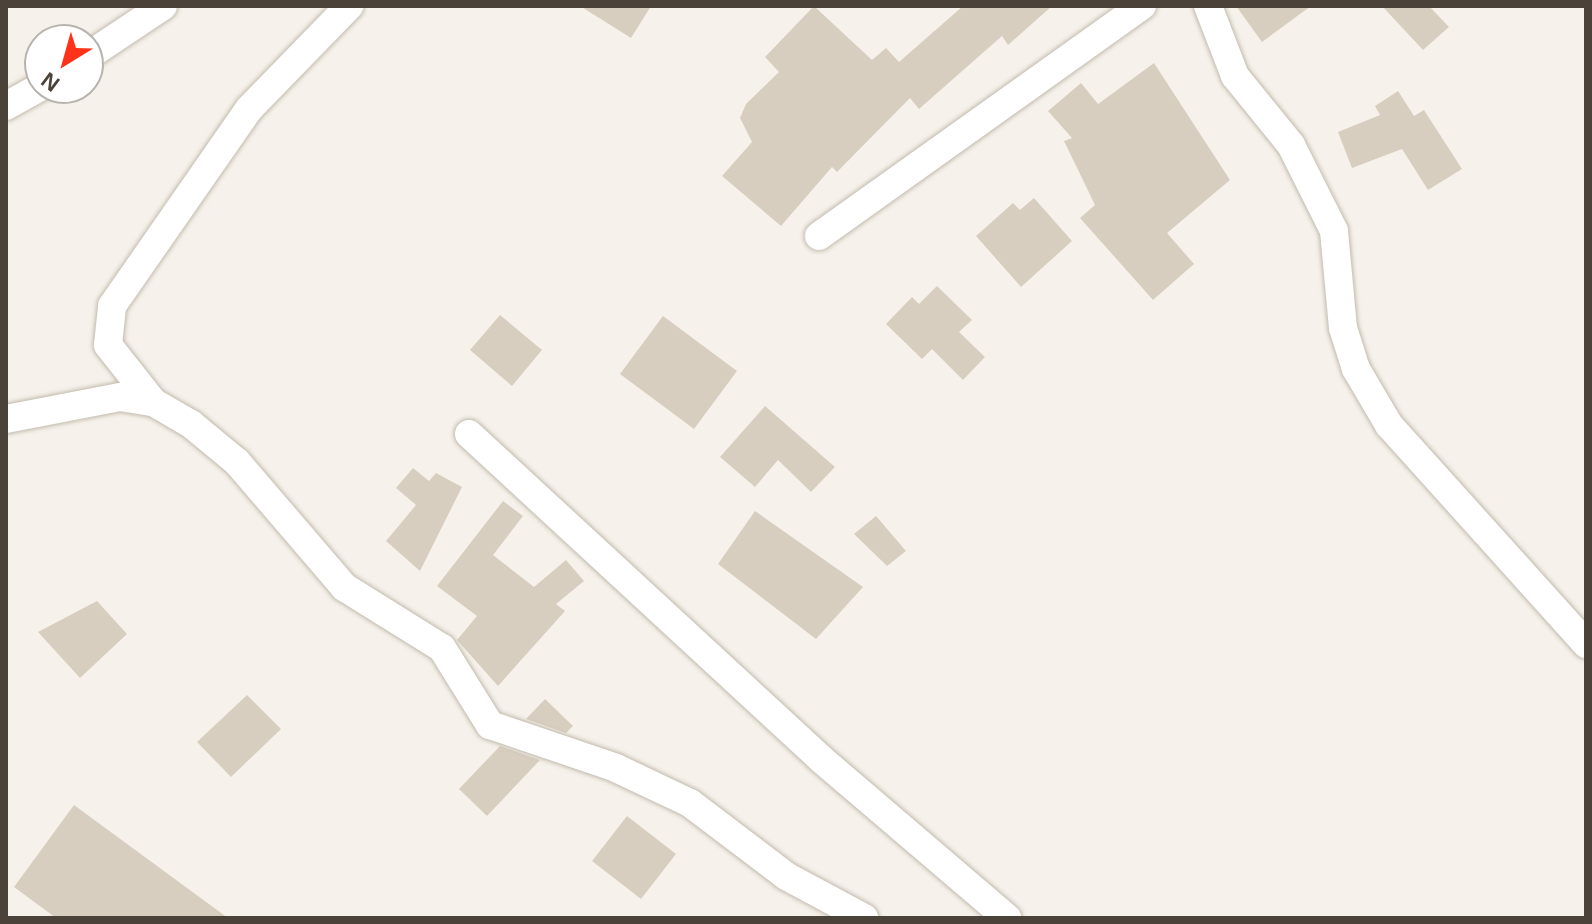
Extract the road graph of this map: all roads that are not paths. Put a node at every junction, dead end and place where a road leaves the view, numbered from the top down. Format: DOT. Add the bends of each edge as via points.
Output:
graph roads {
  1 [pos="163,6"];
  2 [pos="349,6"];
  3 [pos="1142,6"];
  4 [pos="1208,6"];
  5 [pos="104,45"];
  6 [pos="24,96"];
  7 [pos="6,106"];
  8 [pos="819,236"];
  9 [pos="153,402"];
  10 [pos="6,419"];
  11 [pos="469,434"];
  12 [pos="1586,644"];
  13 [pos="864,918"];
  14 [pos="1007,918"];
  1 -- 5 [label="street"];
  2 -- 9 [label="street" via="249,109 112,306 108,345"];
  3 -- 8 [label="street"];
  4 -- 12 [label="street" via="1235,76 1291,145 1334,231 1343,328 1389,425"];
  6 -- 7 [label="street"];
  9 -- 10 [label="street" via="94,397"];
  9 -- 13 [label="street" via="237,462 367,607 442,648 490,725 616,768 690,803 786,876"];
  11 -- 14 [label="street" via="821,759"];
}
